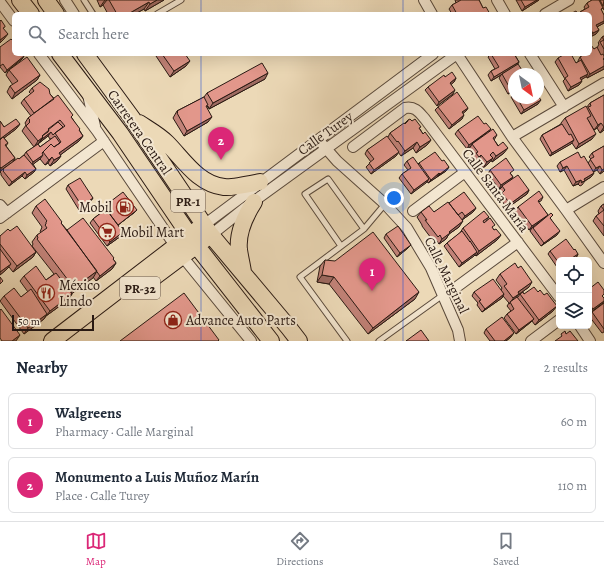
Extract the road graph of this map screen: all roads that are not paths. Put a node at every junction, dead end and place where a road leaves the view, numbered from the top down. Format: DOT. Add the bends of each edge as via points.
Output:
graph roads {
  1 [pos="20,0"];
  2 [pos="46,0"];
  3 [pos="65,0"];
  4 [pos="84,0"];
  5 [pos="181,0"];
  6 [pos="424,0"];
  7 [pos="497,0"];
  8 [pos="569,0"];
  9 [pos="0,2"];
  10 [pos="29,12"];
  11 [pos="55,12"];
  12 [pos="73,12"];
  13 [pos="92,12"];
  14 [pos="160,12"];
  15 [pos="431,12"];
  16 [pos="504,12"];
  17 [pos="548,12"];
  18 [pos="12,18"];
  19 [pos="41,56"];
  20 [pos="61,56"];
  21 [pos="86,56"];
  22 [pos="95,56"];
  23 [pos="430,56"];
  24 [pos="454,56"];
  25 [pos="458,56"];
  26 [pos="531,56"];
  27 [pos="98,72"];
  28 [pos="604,83"];
  29 [pos="86,89"];
  30 [pos="564,107"];
  31 [pos="132,118"];
  32 [pos="97,131"];
  33 [pos="512,137"];
  34 [pos="318,139"];
  35 [pos="104,142"];
  36 [pos="353,147"];
  37 [pos="327,149"];
  38 [pos="465,172"];
  39 [pos="260,182"];
  40 [pos="604,187"];
  41 [pos="254,202"];
  42 [pos="384,204"];
  43 [pos="0,205"];
  44 [pos="566,210"];
  45 [pos="413,211"];
  46 [pos="3,216"];
  47 [pos="364,229"];
  48 [pos="207,230"];
  49 [pos="193,240"];
  50 [pos="518,242"];
  51 [pos="341,246"];
  52 [pos="179,251"];
  53 [pos="604,263"];
  54 [pos="243,274"];
  55 [pos="458,286"];
  56 [pos="556,293"];
  57 [pos="443,295"];
  58 [pos="556,322"];
  59 [pos="582,329"];
  60 [pos="52,341"];
  61 [pos="68,341"];
  62 [pos="251,341"];
  63 [pos="271,341"];
  64 [pos="299,341"];
  65 [pos="347,341"];
  66 [pos="380,341"];
  67 [pos="460,341"];
  68 [pos="531,341"];
  69 [pos="590,341"];
  1 -- 10 [label="main road"];
  2 -- 11 [label="main road"];
  3 -- 12 [label="street"];
  4 -- 13 [label="lane"];
  5 -- 14 [label="lane"];
  6 -- 15 [label="street"];
  7 -- 16 [label="street"];
  8 -- 17 [label="street"];
  9 -- 18 [label="street"];
  19 -- 32 [label="street"];
  20 -- 29 [label="main road, Carretera Central"];
  21 -- 27 [label="main road, Carretera Central / PR-1"];
  22 -- 27 [label="street"];
  23 -- 34 [label="street, Calle Turey"];
  24 -- 37 [label="street, Calle Turey"];
  25 -- 33 [label="street"];
  26 -- 30 [label="street"];
  27 -- 31 [label="main road, Carretera Central / PR-1"];
  28 -- 30 [label="street"];
  29 -- 32 [label="street"];
  29 -- 49 [label="main road, Carretera Central" via="120,133"];
  30 -- 33 [label="street"];
  31 -- 39 [label="main road" via="166,142 187,166 207,182 226,187"];
  31 -- 48 [label="main road, Carretera Central / PR-1"];
  32 -- 35 [label="street"];
  33 -- 44 [label="street"];
  34 -- 37 [label="street, Calle Marginal"];
  34 -- 39 [label="street, Calle Turey"];
  35 -- 46 [label="street"];
  35 -- 52 [label="street"];
  36 -- 38 [label="street, Calle Santa María" via="405,108 410,107 416,109 425,119"];
  37 -- 41 [label="street, Calle Turey"];
  37 -- 42 [label="street, Calle Marginal"];
  38 -- 45 [label="street"];
  38 -- 50 [label="street, Calle Santa María"];
  39 -- 48 [label="street, Calle Turey"];
  40 -- 44 [label="street"];
  41 -- 48 [label="street, Calle Turey"];
  41 -- 54 [label="main road" via="245,216 241,230 239,248"];
  42 -- 47 [label="lane"];
  42 -- 57 [label="street, Calle Marginal" via="407,228 431,268"];
  43 -- 46 [label="street"];
  44 -- 53 [label="street"];
  47 -- 51 [label="lane"];
  47 -- 51 [label="lane" via="328,179 305,194"];
  48 -- 49 [label="main road"];
  48 -- 54 [label="main road, Carretera Central / PR-1"];
  49 -- 52 [label="main road"];
  49 -- 63 [label="main road, Carretera Central"];
  50 -- 55 [label="street"];
  50 -- 56 [label="street, Calle Santa María"];
  51 -- 65 [label="lane" via="300,277"];
  52 -- 60 [label="main road"];
  52 -- 61 [label="main road, PR-32"];
  52 -- 62 [label="street"];
  54 -- 64 [label="main road, Carretera Central / PR-1"];
  57 -- 66 [label="lane"];
  57 -- 67 [label="street, Calle Marginal"];
  58 -- 68 [label="street"];
  59 -- 69 [label="street"];
}
